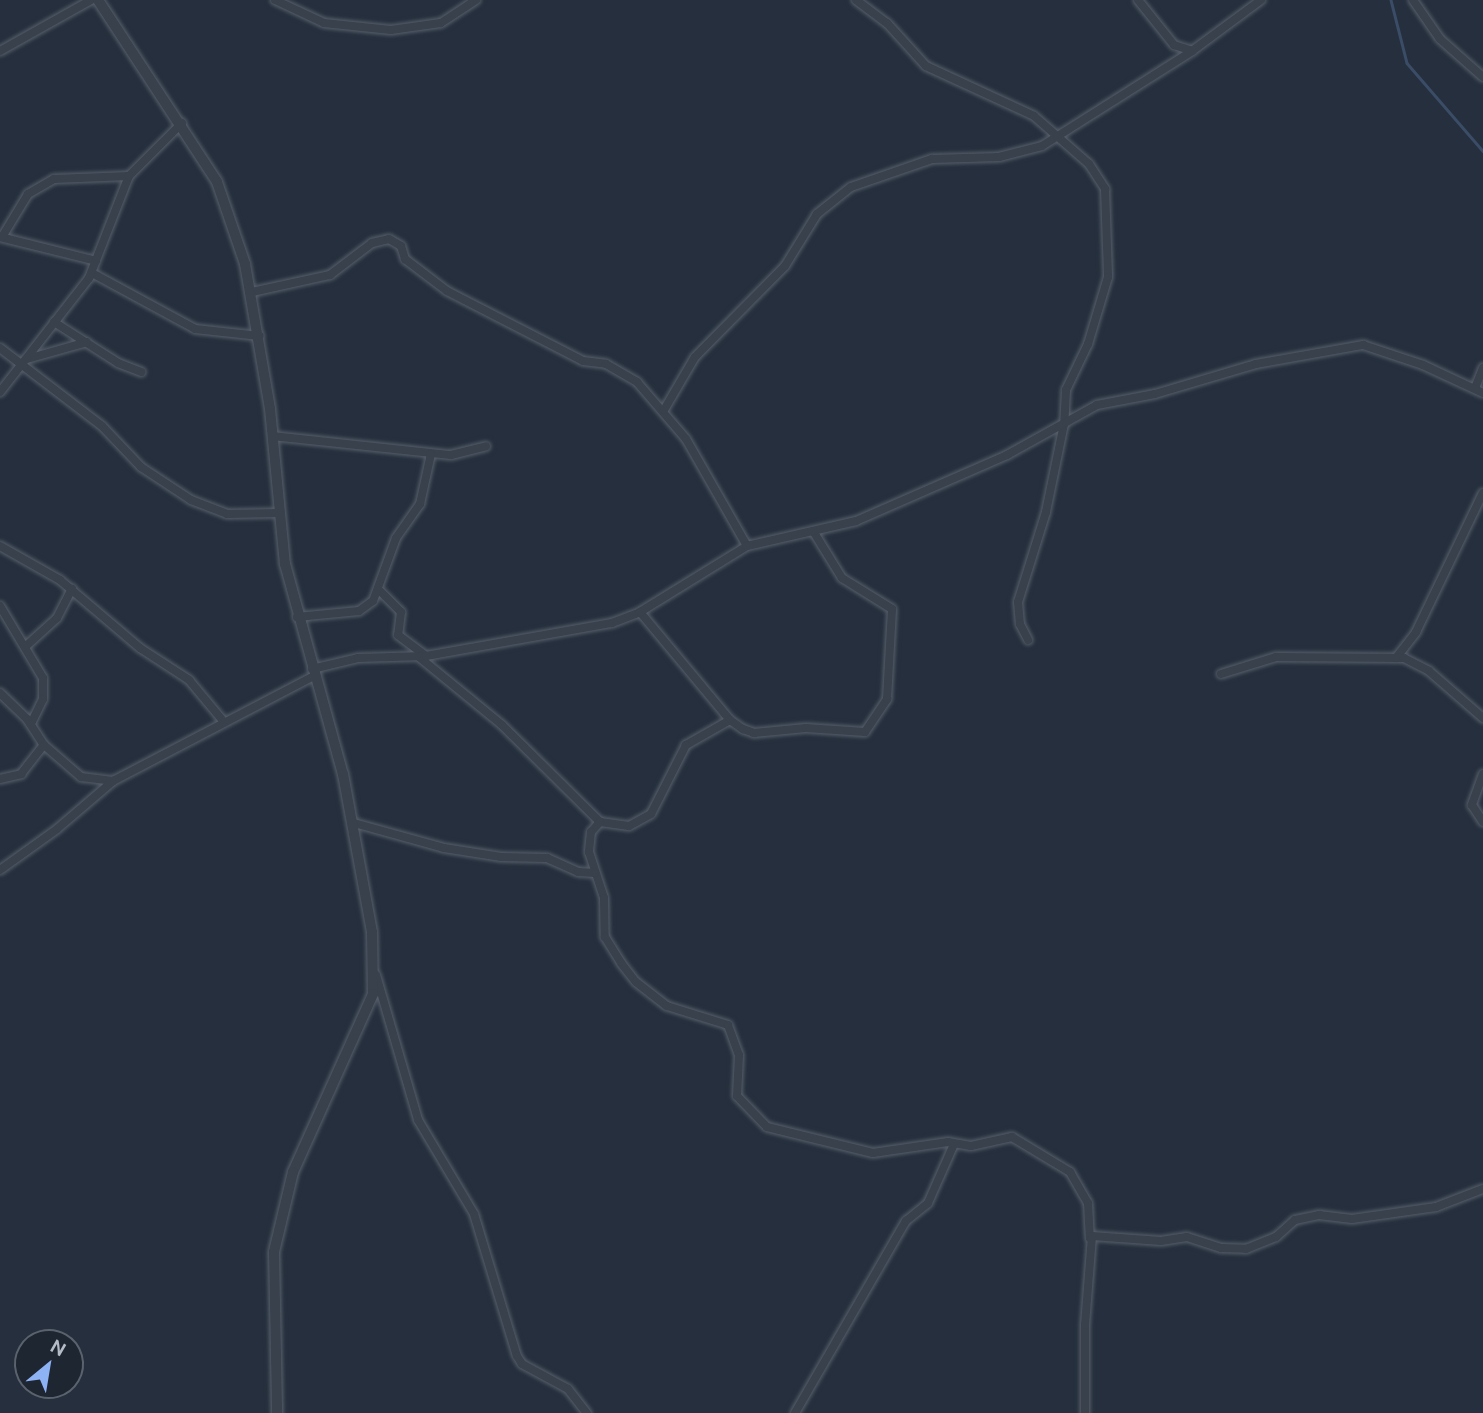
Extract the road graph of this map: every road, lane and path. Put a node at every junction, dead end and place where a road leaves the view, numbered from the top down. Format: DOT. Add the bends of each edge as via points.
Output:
graph roads {
  1 [pos="91,0"];
  2 [pos="98,0"];
  3 [pos="275,0"];
  4 [pos="476,0"];
  5 [pos="856,0"];
  6 [pos="1138,0"];
  7 [pos="1261,0"];
  8 [pos="1413,0"];
  9 [pos="0,51"];
  10 [pos="1192,51"];
  11 [pos="1483,77"];
  12 [pos="182,123"];
  13 [pos="1055,138"];
  14 [pos="129,176"];
  15 [pos="1,237"];
  16 [pos="96,261"];
  17 [pos="92,273"];
  18 [pos="252,292"];
  19 [pos="54,322"];
  20 [pos="260,337"];
  21 [pos="87,342"];
  22 [pos="0,348"];
  23 [pos="27,359"];
  24 [pos="20,366"];
  25 [pos="1483,369"];
  26 [pos="141,372"];
  27 [pos="1479,390"];
  28 [pos="0,392"];
  29 [pos="664,410"];
  30 [pos="1064,424"];
  31 [pos="272,436"];
  32 [pos="486,446"];
  33 [pos="431,454"];
  34 [pos="1483,493"];
  35 [pos="280,513"];
  36 [pos="813,531"];
  37 [pos="747,546"];
  38 [pos="1,548"];
  39 [pos="72,589"];
  40 [pos="380,591"];
  41 [pos="0,606"];
  42 [pos="640,612"];
  43 [pos="298,617"];
  44 [pos="1028,640"];
  45 [pos="25,647"];
  46 [pos="422,656"];
  47 [pos="1396,658"];
  48 [pos="313,673"];
  49 [pos="1221,674"];
  50 [pos="0,693"];
  51 [pos="1483,718"];
  52 [pos="730,720"];
  53 [pos="224,722"];
  54 [pos="31,724"];
  55 [pos="44,745"];
  56 [pos="1483,775"];
  57 [pos="0,779"];
  58 [pos="113,781"];
  59 [pos="600,822"];
  60 [pos="1483,822"];
  61 [pos="354,823"];
  62 [pos="0,870"];
  63 [pos="595,873"];
  64 [pos="376,975"];
  65 [pos="954,1144"];
  66 [pos="1483,1189"];
  67 [pos="1090,1238"];
  68 [pos="277,1413"];
  69 [pos="587,1413"];
  70 [pos="795,1413"];
  71 [pos="1085,1413"];
  1 -- 9 [label="street"];
  2 -- 12 [label="street"];
  3 -- 4 [label="street" via="324,23 391,30 441,23"];
  5 -- 13 [label="street" via="887,23 926,66 985,97 1029,112"];
  6 -- 10 [label="street" via="1174,45"];
  7 -- 10 [label="street"];
  8 -- 11 [label="street" via="1440,39"];
  10 -- 13 [label="street"];
  12 -- 14 [label="street"];
  12 -- 18 [label="street" via="217,182"];
  13 -- 29 [label="street" via="1023,153 932,159 850,187 817,214 785,266 695,357"];
  13 -- 30 [label="street" via="1089,164 1105,189 1103,230 1109,270 1088,344 1066,390"];
  14 -- 15 [label="street" via="54,179 27,194"];
  14 -- 16 [label="street"];
  15 -- 16 [label="street"];
  16 -- 17 [label="street"];
  17 -- 19 [label="street"];
  17 -- 20 [label="street" via="195,329"];
  18 -- 20 [label="street"];
  18 -- 29 [label="street" via="330,275 372,243 388,239 401,246 405,259 447,291 583,361 606,364 637,382"];
  19 -- 21 [label="street"];
  19 -- 23 [label="street"];
  20 -- 31 [label="street"];
  21 -- 23 [label="street"];
  21 -- 26 [label="street"];
  22 -- 24 [label="street"];
  23 -- 24 [label="street"];
  24 -- 28 [label="street"];
  24 -- 35 [label="street" via="102,426 141,467 191,500 228,514"];
  25 -- 27 [label="street"];
  27 -- 30 [label="street" via="1381,349 1344,346 1097,405"];
  29 -- 37 [label="street" via="700,460"];
  30 -- 36 [label="street" via="1007,456 856,521"];
  30 -- 44 [label="street" via="1046,512 1018,602"];
  31 -- 33 [label="street"];
  31 -- 35 [label="street"];
  32 -- 33 [label="street" via="457,455"];
  33 -- 40 [label="street" via="420,504 396,538"];
  34 -- 47 [label="street" via="1416,632"];
  35 -- 43 [label="street"];
  36 -- 37 [label="street"];
  36 -- 52 [label="street" via="842,578 891,609 887,699 860,734 806,728 754,733"];
  37 -- 42 [label="street"];
  38 -- 39 [label="street"];
  39 -- 45 [label="street" via="57,618"];
  39 -- 53 [label="street" via="140,648 202,691"];
  40 -- 43 [label="street" via="359,611"];
  40 -- 46 [label="street" via="401,612 398,635"];
  41 -- 45 [label="street"];
  42 -- 46 [label="street" via="568,632"];
  42 -- 52 [label="street"];
  43 -- 48 [label="street"];
  45 -- 54 [label="street" via="44,683 43,699"];
  46 -- 48 [label="street" via="358,658"];
  46 -- 59 [label="street" via="502,725"];
  47 -- 49 [label="street" via="1276,657"];
  47 -- 51 [label="street" via="1429,671"];
  48 -- 53 [label="street"];
  48 -- 61 [label="street"];
  50 -- 54 [label="street"];
  52 -- 59 [label="street" via="686,745 651,814 629,826"];
  53 -- 58 [label="street"];
  54 -- 55 [label="street"];
  55 -- 57 [label="street" via="21,774"];
  55 -- 58 [label="street" via="81,777"];
  56 -- 60 [label="street" via="1472,805"];
  58 -- 62 [label="street"];
  59 -- 63 [label="street" via="588,839"];
  61 -- 63 [label="street" via="431,845 500,857 547,858 578,872"];
  61 -- 64 [label="street"];
  63 -- 65 [label="street" via="604,898 603,928 610,946 654,998 728,1025 739,1055 736,1091 759,1122 865,1153"];
  64 -- 68 [label="street" via="359,1032 293,1172 274,1252"];
  64 -- 69 [label="street" via="418,1120 474,1214 517,1356 522,1364 568,1389"];
  65 -- 67 [label="street" via="971,1146 1012,1137 1061,1164 1088,1203"];
  65 -- 70 [label="street" via="928,1203 905,1221"];
  66 -- 67 [label="street" via="1436,1208 1352,1219 1319,1215 1295,1220 1276,1237 1246,1249 1222,1248 1187,1237"];
  67 -- 71 [label="street"];
}
